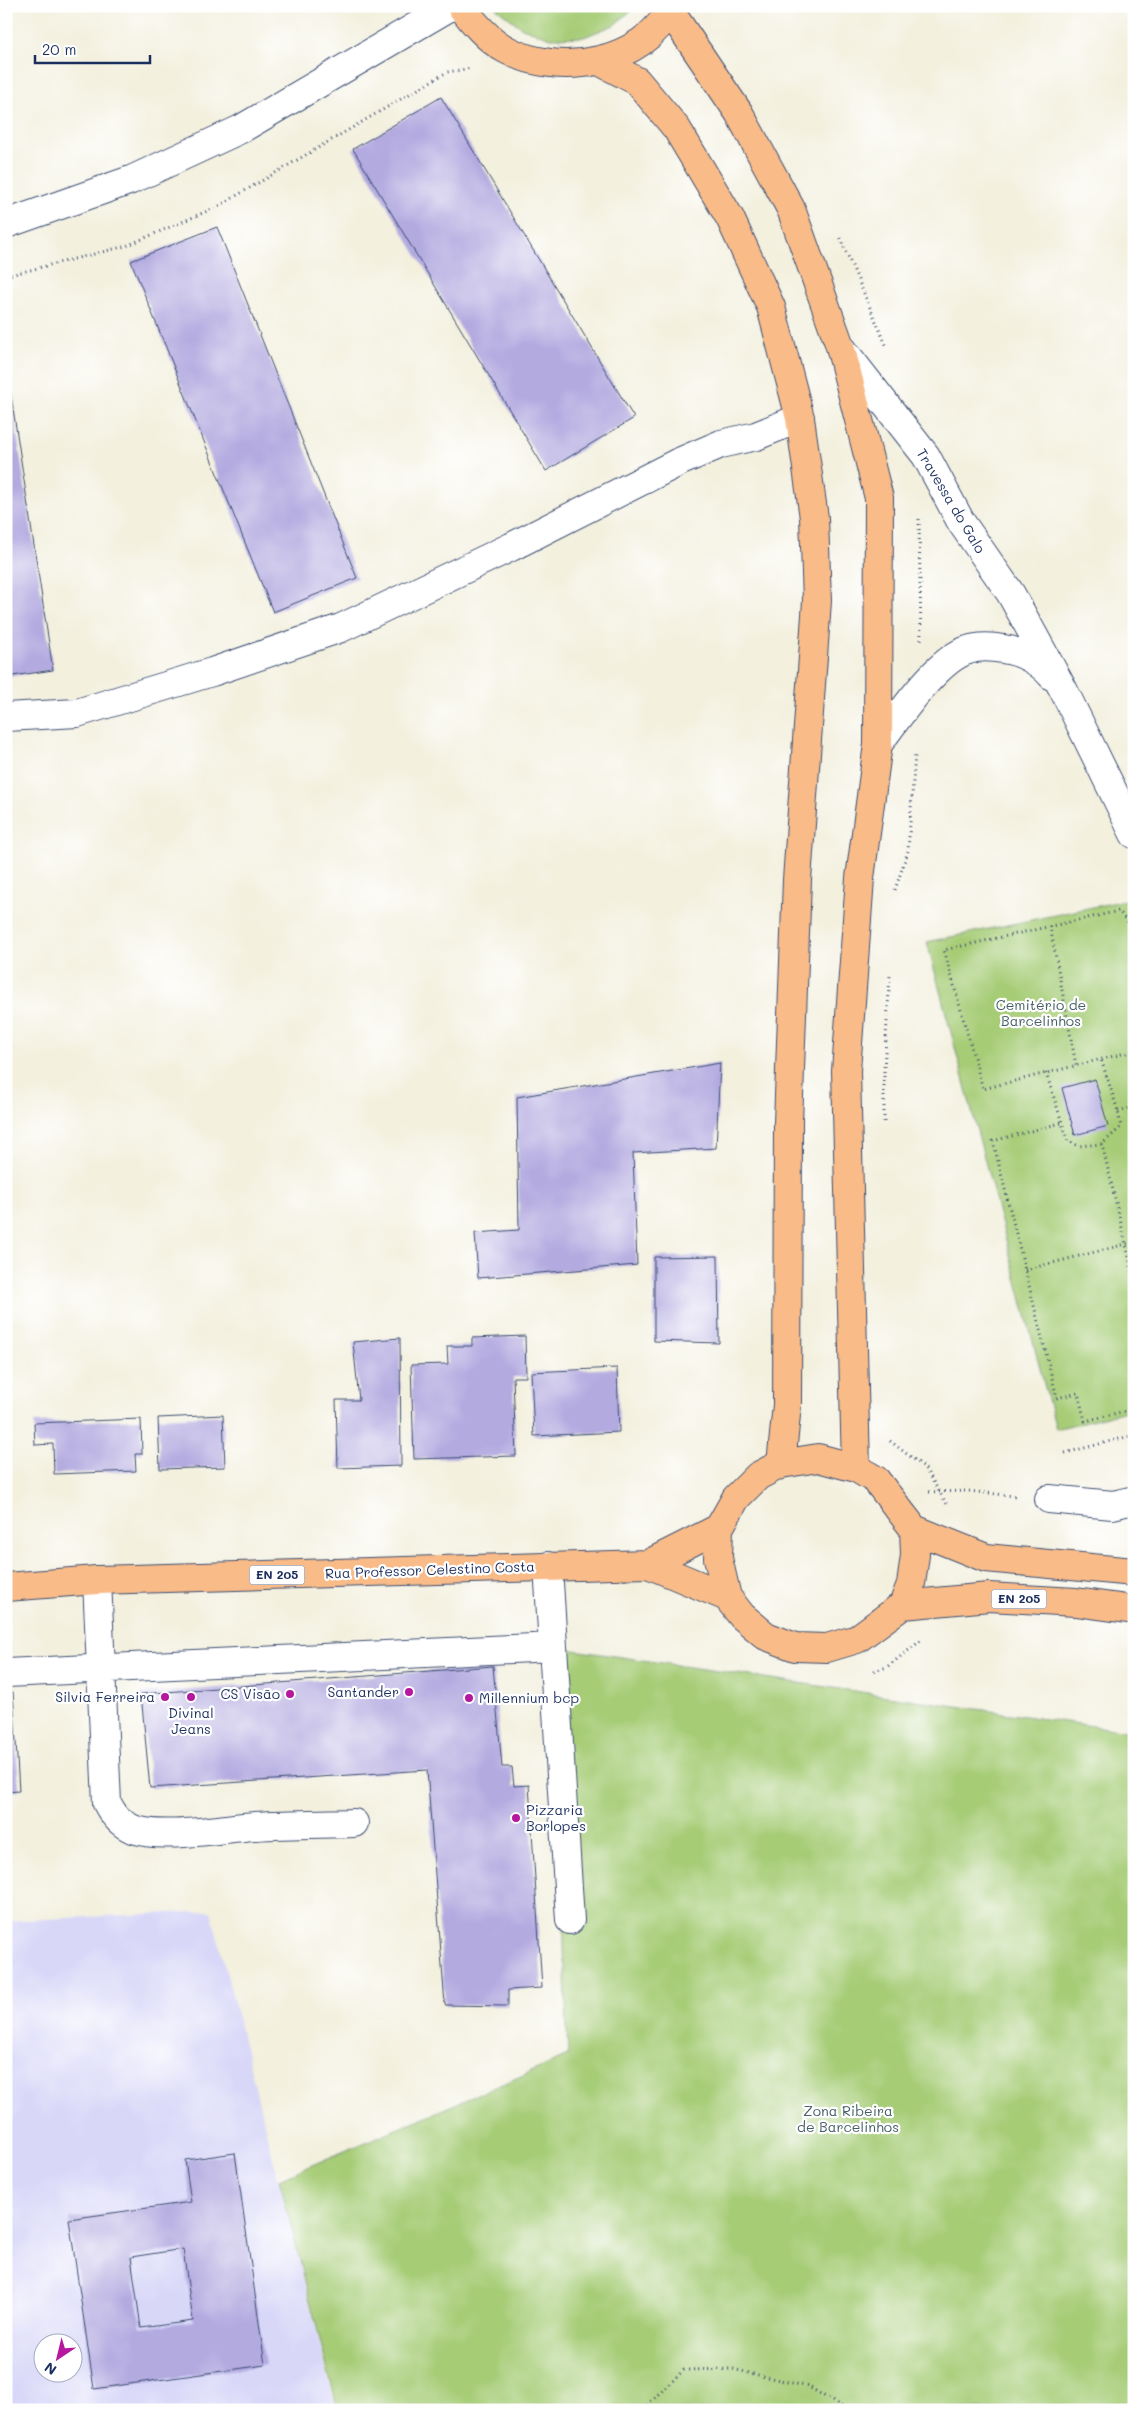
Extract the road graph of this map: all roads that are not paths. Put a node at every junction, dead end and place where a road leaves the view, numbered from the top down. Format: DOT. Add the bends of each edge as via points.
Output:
graph roads {
  1 [pos="451,6"];
  2 [pos="461,6"];
  3 [pos="671,8"];
  4 [pos="599,61"];
  5 [pos="6,224"];
  6 [pos="840,346"];
  7 [pos="800,418"];
  8 [pos="1064,691"];
  9 [pos="6,717"];
  10 [pos="878,744"];
  11 [pos="1134,834"];
  12 [pos="781,1464"];
  13 [pos="856,1468"];
  14 [pos="1049,1499"];
  15 [pos="1134,1500"];
  16 [pos="719,1528"];
  17 [pos="914,1529"];
  18 [pos="648,1564"];
  19 [pos="548,1566"];
  20 [pos="1134,1572"];
  21 [pos="96,1580"];
  22 [pos="6,1587"];
  23 [pos="727,1597"];
  24 [pos="903,1605"];
  25 [pos="1134,1610"];
  26 [pos="554,1647"];
  27 [pos="100,1670"];
  28 [pos="6,1673"];
  29 [pos="354,1823"];
  30 [pos="570,1920"];
  1 -- 5 [label="street" via="241,129 131,180"];
  2 -- 4 [label="main road" via="478,28 504,48 534,61 567,65"];
  3 -- 4 [label="main road" via="643,39 627,50"];
  3 -- 6 [label="main road" via="739,113 791,209"];
  4 -- 7 [label="main road" via="637,81 678,129 730,218 771,307"];
  6 -- 8 [label="street, Travessa do Galo" via="926,456 961,522 1011,594"];
  6 -- 10 [label="main road" via="879,498"];
  7 -- 9 [label="street" via="756,436 721,444 679,462 342,628 212,672 77,712"];
  7 -- 12 [label="main road" via="814,518 817,601 797,880 788,1123 787,1405"];
  8 -- 10 [label="street, Travessa do Galo" via="1046,669 1017,650 990,647 967,650 948,662 925,684"];
  8 -- 11 [label="street, Travessa do Galo"];
  10 -- 13 [label="main road" via="860,878 846,1071"];
  12 -- 13 [label="main road" via="818,1458"];
  12 -- 16 [label="main road" via="758,1476 736,1498"];
  13 -- 17 [label="main road" via="876,1480"];
  14 -- 15 [label="street" via="1112,1505"];
  16 -- 18 [label="main road"];
  16 -- 23 [label="main road" via="718,1558"];
  17 -- 20 [label="main road" via="986,1558"];
  17 -- 24 [label="main road" via="911,1584"];
  18 -- 19 [label="main road, Rua Professor Celestino Costa / EN 205"];
  18 -- 23 [label="main road, Rua Professor Celestino Costa / EN 205"];
  19 -- 21 [label="main road, Rua Professor Celestino Costa / EN 205"];
  19 -- 26 [label="street"];
  21 -- 22 [label="main road, Rua Professor Celestino Costa / EN 205"];
  21 -- 27 [label="street"];
  23 -- 24 [label="main road" via="742,1616 766,1636 795,1647 827,1648 857,1639"];
  24 -- 25 [label="main road, EN 205" via="989,1597 1076,1602"];
  26 -- 27 [label="street"];
  26 -- 30 [label="street"];
  27 -- 28 [label="street"];
  27 -- 29 [label="street" via="107,1803 122,1823 134,1829 168,1833"];
}
